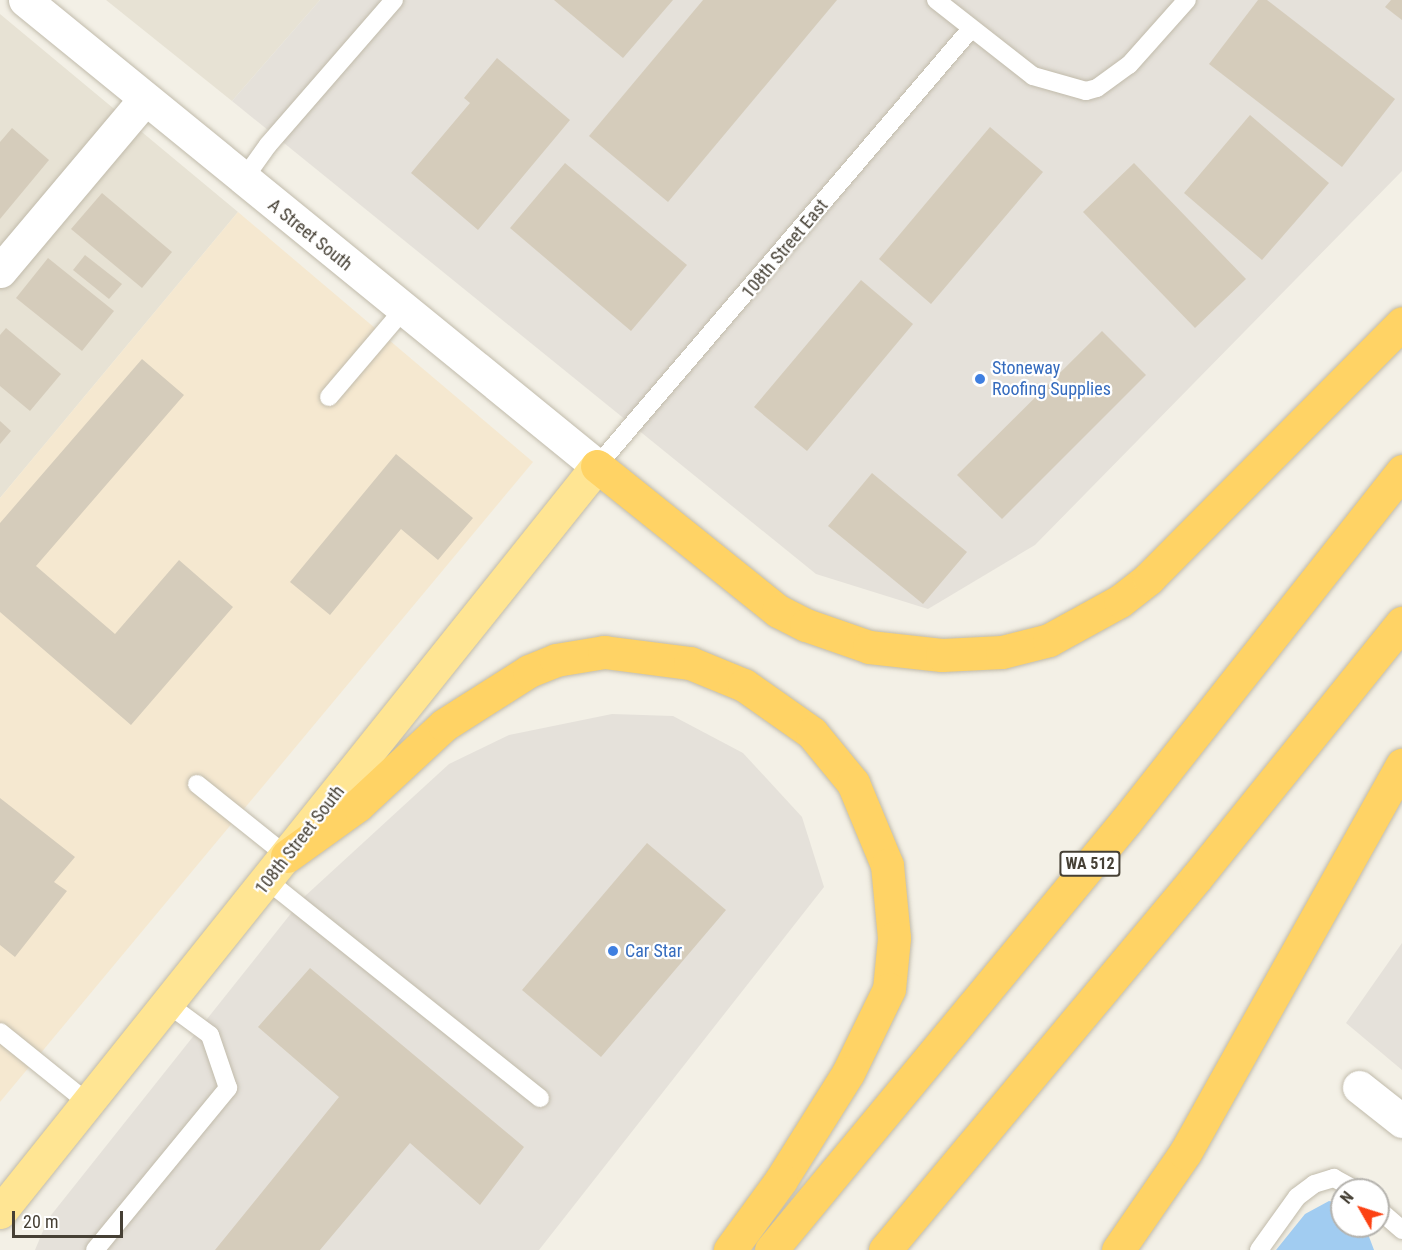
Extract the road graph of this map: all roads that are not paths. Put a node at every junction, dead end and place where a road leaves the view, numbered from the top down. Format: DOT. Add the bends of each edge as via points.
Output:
graph roads {
  1 [pos="25,0"];
  2 [pos="394,0"];
  3 [pos="936,0"];
  4 [pos="1187,0"];
  5 [pos="970,30"];
  6 [pos="145,99"];
  7 [pos="243,180"];
  8 [pos="0,271"];
  9 [pos="403,310"];
  10 [pos="1402,323"];
  11 [pos="329,397"];
  12 [pos="597,466"];
  13 [pos="1402,471"];
  14 [pos="1402,622"];
  15 [pos="1402,764"];
  16 [pos="196,784"];
  17 [pos="278,868"];
  18 [pos="168,1004"];
  19 [pos="0,1032"];
  20 [pos="1359,1087"];
  21 [pos="540,1098"];
  22 [pos="88,1103"];
  23 [pos="1402,1121"];
  24 [pos="1330,1179"];
  25 [pos="0,1212"];
  26 [pos="1390,1220"];
  27 [pos="1402,1230"];
  28 [pos="95,1250"];
  29 [pos="730,1250"];
  30 [pos="771,1250"];
  31 [pos="885,1250"];
  32 [pos="1118,1250"];
  33 [pos="1259,1250"];
  1 -- 6 [label="street, A Street South"];
  2 -- 7 [label="lane" via="268,145"];
  3 -- 5 [label="lane"];
  4 -- 5 [label="lane" via="1130,65 1086,91 1033,76"];
  5 -- 12 [label="lane, 108th Street East"];
  6 -- 7 [label="street, A Street South"];
  6 -- 8 [label="street"];
  7 -- 9 [label="street, A Street South"];
  9 -- 11 [label="lane"];
  9 -- 12 [label="street, A Street South"];
  10 -- 12 [label="highway" via="1127,596 1058,636 1002,652 942,655 869,647 806,625 778,611"];
  12 -- 17 [label="main road, 108th Street South"];
  13 -- 30 [label="highway, WA 512" via="1126,821"];
  14 -- 31 [label="highway" via="1196,878"];
  15 -- 32 [label="highway" via="1185,1153"];
  16 -- 17 [label="lane"];
  17 -- 18 [label="main road, 108th Street South"];
  17 -- 21 [label="lane"];
  17 -- 29 [label="highway" via="358,805 444,725 529,671 556,660 604,651 690,663 744,685 812,733 853,783 887,865 894,938 889,989 848,1073 781,1180"];
  18 -- 22 [label="main road, 108th Street South"];
  18 -- 28 [label="lane" via="210,1035 228,1088"];
  19 -- 22 [label="lane"];
  20 -- 23 [label="street"];
  22 -- 25 [label="main road, 108th Street South"];
  24 -- 33 [label="lane" via="1314,1184 1297,1197"];
  26 -- 27 [label="lane"];
}
